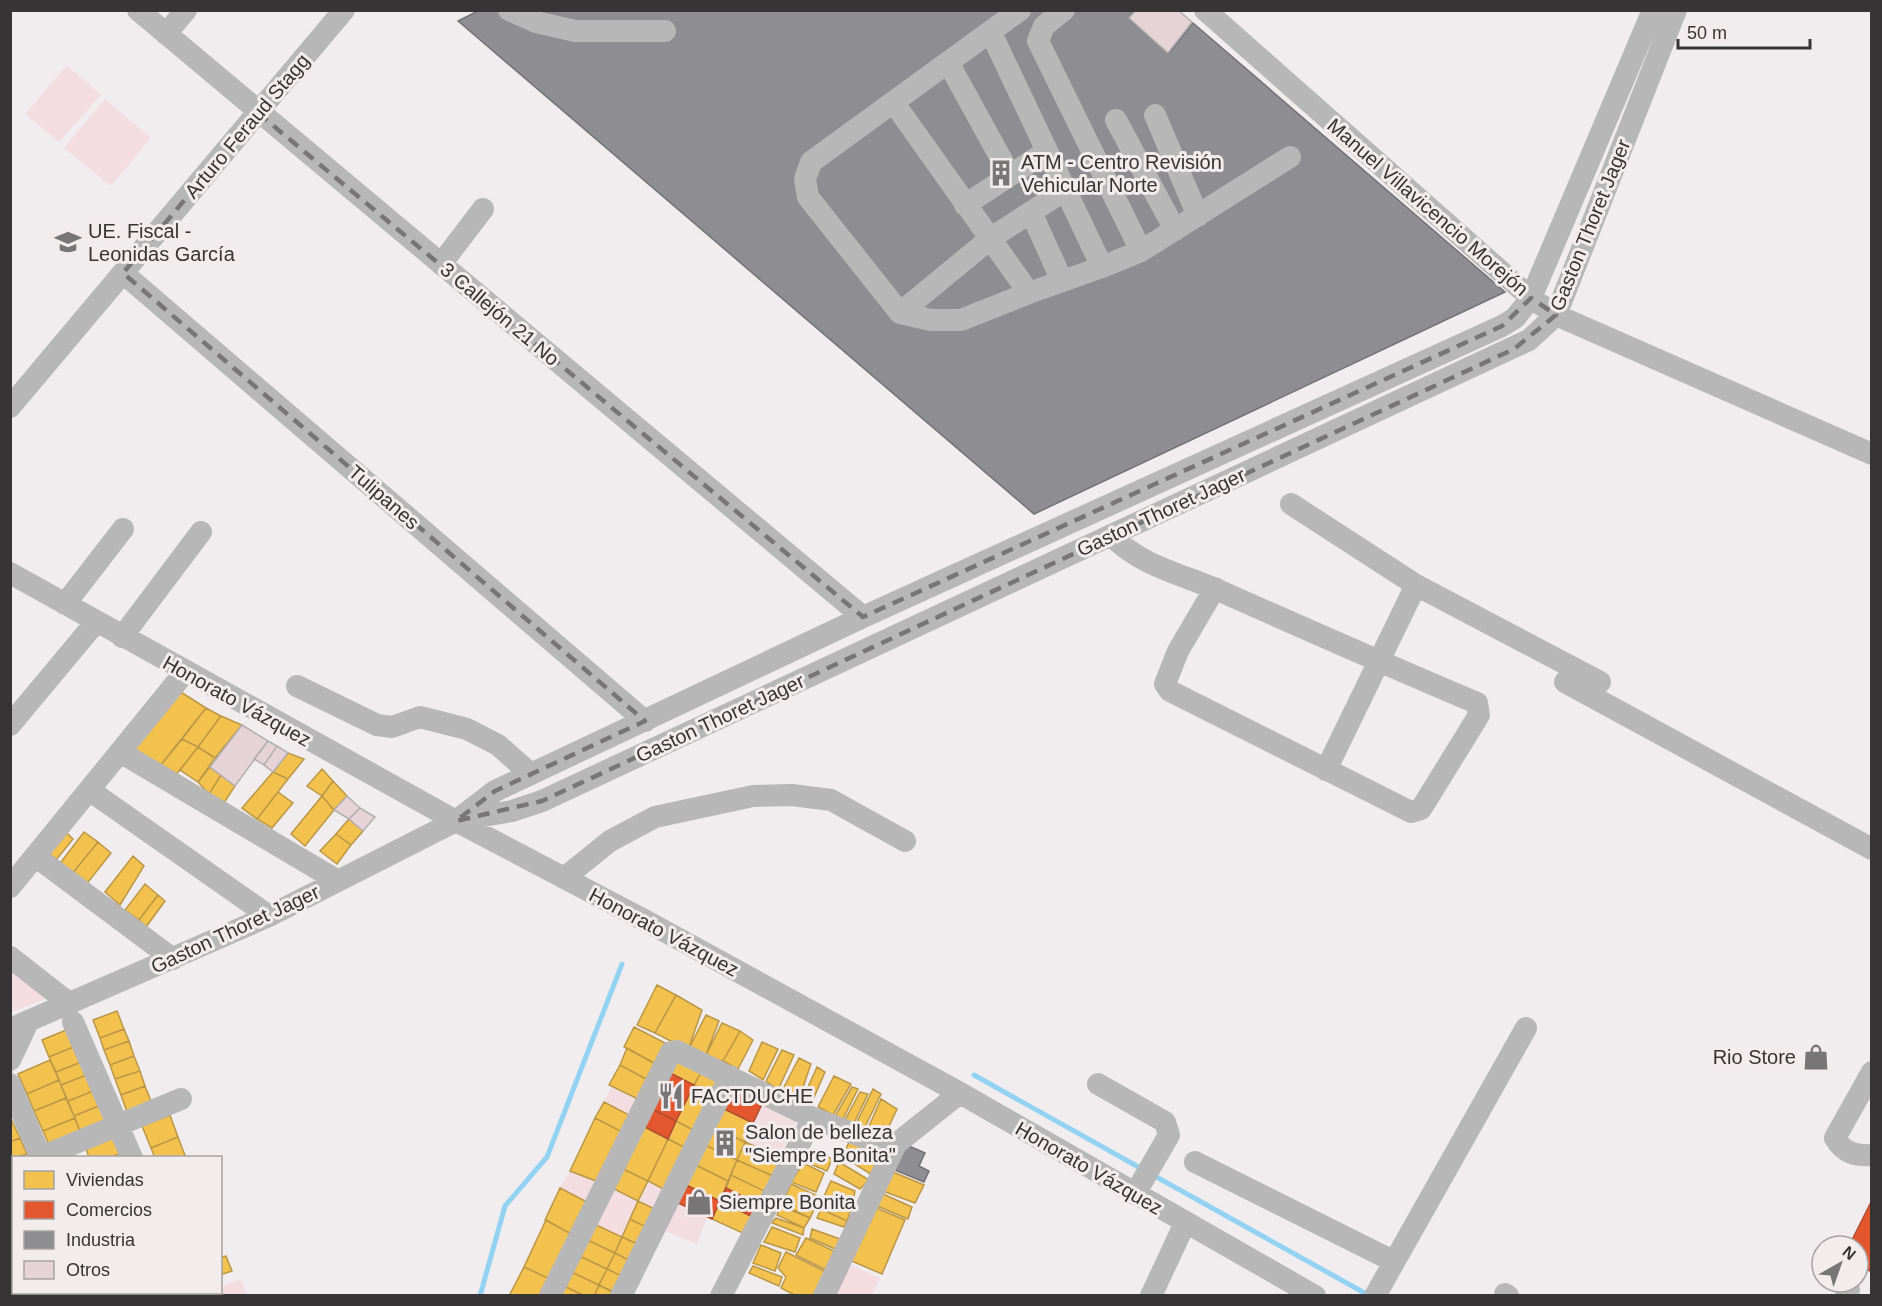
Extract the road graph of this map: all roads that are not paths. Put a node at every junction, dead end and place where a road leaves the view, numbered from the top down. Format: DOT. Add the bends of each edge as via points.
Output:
graph roads {
  1 [pos="138,10"];
  2 [pos="186,10"];
  3 [pos="344,10"];
  4 [pos="509,10"];
  5 [pos="1020,10"];
  6 [pos="1064,10"];
  7 [pos="1205,10"];
  8 [pos="1653,10"];
  9 [pos="1676,10"];
  10 [pos="665,31"];
  11 [pos="991,33"];
  12 [pos="166,34"];
  13 [pos="949,64"];
  14 [pos="894,103"];
  15 [pos="258,112"];
  16 [pos="1155,115"];
  17 [pos="1116,120"];
  18 [pos="1047,151"];
  19 [pos="1290,157"];
  20 [pos="1010,175"];
  21 [pos="1065,190"];
  22 [pos="965,205"];
  23 [pos="483,209"];
  24 [pos="1031,212"];
  25 [pos="1198,216"];
  26 [pos="1175,230"];
  27 [pos="991,238"];
  28 [pos="1141,252"];
  29 [pos="441,264"];
  30 [pos="1102,267"];
  31 [pos="123,273"];
  32 [pos="1062,281"];
  33 [pos="1029,292"];
  34 [pos="1531,298"];
  35 [pos="900,313"];
  36 [pos="1556,315"];
  37 [pos="10,407"];
  38 [pos="1872,454"];
  39 [pos="1292,504"];
  40 [pos="123,529"];
  41 [pos="201,532"];
  42 [pos="1111,535"];
  43 [pos="12,577"];
  44 [pos="1416,585"];
  45 [pos="1215,588"];
  46 [pos="65,604"];
  47 [pos="863,616"];
  48 [pos="96,622"];
  49 [pos="123,637"];
  50 [pos="1378,661"];
  51 [pos="185,672"];
  52 [pos="1565,682"];
  53 [pos="1600,682"];
  54 [pos="297,686"];
  55 [pos="645,721"];
  56 [pos="10,724"];
  57 [pos="120,752"];
  58 [pos="1326,770"];
  59 [pos="531,774"];
  60 [pos="89,790"];
  61 [pos="456,821"];
  62 [pos="905,842"];
  63 [pos="1872,849"];
  64 [pos="35,856"];
  65 [pos="564,878"];
  66 [pos="338,881"];
  67 [pos="10,887"];
  68 [pos="269,916"];
  69 [pos="10,957"];
  70 [pos="173,958"];
  71 [pos="72,1013"];
  72 [pos="19,1026"];
  73 [pos="1526,1029"];
  74 [pos="10,1060"];
  75 [pos="1872,1072"];
  76 [pos="730,1076"];
  77 [pos="10,1084"];
  78 [pos="1098,1084"];
  79 [pos="960,1093"];
  80 [pos="181,1099"];
  81 [pos="813,1118"];
  82 [pos="117,1126"];
  83 [pos="896,1144"];
  84 [pos="1872,1155"];
  85 [pos="40,1156"];
  86 [pos="42,1156"];
  87 [pos="131,1156"];
  88 [pos="1195,1162"];
  89 [pos="1140,1186"];
  90 [pos="1185,1223"];
  91 [pos="1393,1261"];
  92 [pos="1378,1289"];
  93 [pos="622,1295"];
  94 [pos="550,1296"];
  95 [pos="721,1296"];
  96 [pos="824,1296"];
  97 [pos="1151,1296"];
  98 [pos="1315,1296"];
  1 -- 12 [label="street, 3 Callejón 21 No"];
  2 -- 12 [label="street"];
  3 -- 15 [label="street, Arturo Feraud Stagg"];
  4 -- 10 [label="street" via="536,22 575,31"];
  5 -- 11 [label="street"];
  6 -- 28 [label="street" via="1044,26 1038,41"];
  7 -- 34 [label="street, Manuel Villavicencio Morejón"];
  8 -- 34 [label="street, Gaston Thoret Jager"];
  9 -- 36 [label="street, Gaston Thoret Jager"];
  11 -- 13 [label="street"];
  11 -- 18 [label="street"];
  12 -- 15 [label="street, 3 Callejón 21 No"];
  13 -- 14 [label="street"];
  13 -- 20 [label="street"];
  14 -- 22 [label="street"];
  14 -- 35 [label="street" via="811,162 805,179 808,197"];
  15 -- 29 [label="street, 3 Callejón 21 No"];
  15 -- 31 [label="street, Arturo Feraud Stagg"];
  16 -- 25 [label="street"];
  17 -- 26 [label="street"];
  18 -- 20 [label="street"];
  18 -- 21 [label="street"];
  19 -- 25 [label="street"];
  20 -- 22 [label="street"];
  21 -- 24 [label="street"];
  21 -- 30 [label="street"];
  22 -- 27 [label="street"];
  23 -- 29 [label="street"];
  24 -- 27 [label="street"];
  24 -- 32 [label="street"];
  25 -- 26 [label="street"];
  26 -- 28 [label="street"];
  27 -- 33 [label="street"];
  27 -- 35 [label="street"];
  28 -- 30 [label="street"];
  29 -- 47 [label="street, 3 Callejón 21 No"];
  30 -- 32 [label="street"];
  31 -- 37 [label="street, Arturo Feraud Stagg"];
  31 -- 55 [label="street, Tulipanes"];
  32 -- 33 [label="street"];
  33 -- 35 [label="street" via="961,320 931,320"];
  34 -- 36 [label="street, Manuel Villavicencio Morejón"];
  34 -- 47 [label="street, Gaston Thoret Jager" via="1515,318 1502,326"];
  36 -- 38 [label="street, Manuel Villavicencio Morejón"];
  36 -- 42 [label="street, Gaston Thoret Jager" via="1514,349"];
  39 -- 44 [label="street"];
  40 -- 46 [label="street"];
  41 -- 49 [label="street"];
  42 -- 45 [label="street" via="1126,551"];
  42 -- 61 [label="street, Gaston Thoret Jager" via="542,801"];
  43 -- 46 [label="street, Honorato Vázquez"];
  44 -- 50 [label="street"];
  44 -- 53 [label="street"];
  45 -- 50 [label="street"];
  45 -- 58 [label="street" via="1178,651 1165,684 1170,691"];
  46 -- 48 [label="street, Honorato Vázquez"];
  47 -- 55 [label="street, Gaston Thoret Jager"];
  48 -- 49 [label="street, Honorato Vázquez"];
  48 -- 56 [label="street"];
  49 -- 51 [label="street, Honorato Vázquez"];
  50 -- 58 [label="street"];
  50 -- 58 [label="street" via="1477,703 1479,715 1416,811"];
  51 -- 57 [label="street"];
  51 -- 61 [label="street, Honorato Vázquez"];
  52 -- 63 [label="street"];
  54 -- 59 [label="street" via="377,724 392,727 420,717 466,729 498,745"];
  55 -- 59 [label="street, Gaston Thoret Jager"];
  57 -- 60 [label="street"];
  57 -- 66 [label="street"];
  59 -- 61 [label="street, Gaston Thoret Jager" via="495,791"];
  60 -- 64 [label="street"];
  60 -- 68 [label="street"];
  61 -- 65 [label="street, Honorato Vázquez"];
  61 -- 66 [label="street, Gaston Thoret Jager"];
  62 -- 65 [label="street" via="831,800 753,796 656,817 610,841"];
  64 -- 67 [label="street"];
  64 -- 70 [label="street"];
  65 -- 79 [label="street, Honorato Vázquez"];
  66 -- 68 [label="street, Gaston Thoret Jager"];
  68 -- 70 [label="street, Gaston Thoret Jager"];
  69 -- 71 [label="street"];
  70 -- 71 [label="street, Gaston Thoret Jager"];
  71 -- 72 [label="street, Gaston Thoret Jager"];
  71 -- 82 [label="street"];
  72 -- 74 [label="street"];
  73 -- 91 [label="street"];
  75 -- 84 [label="street" via="1835,1138 1840,1147 1856,1156"];
  76 -- 81 [label="street"];
  76 -- 93 [label="street"];
  76 -- 94 [label="street" via="677,1051 671,1052"];
  77 -- 85 [label="street"];
  78 -- 89 [label="street" via="1165,1122 1169,1135"];
  79 -- 83 [label="street"];
  79 -- 89 [label="street, Honorato Vázquez"];
  80 -- 82 [label="street"];
  81 -- 83 [label="street" via="879,1143"];
  81 -- 95 [label="street"];
  82 -- 86 [label="street"];
  82 -- 87 [label="street"];
  83 -- 96 [label="street"];
  88 -- 91 [label="street"];
  89 -- 90 [label="street, Honorato Vázquez"];
  90 -- 97 [label="street"];
  90 -- 98 [label="street, Honorato Vázquez"];
  91 -- 92 [label="street"];
}
